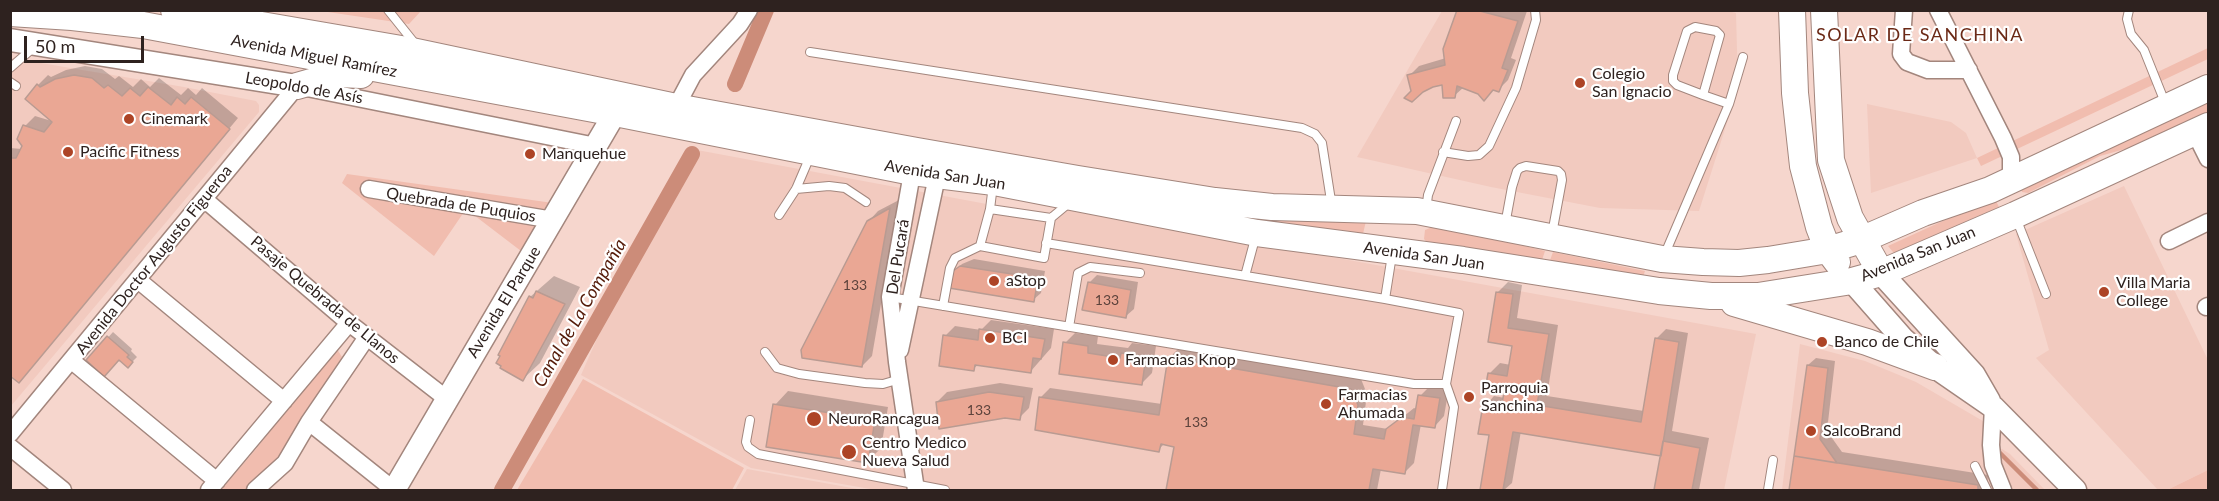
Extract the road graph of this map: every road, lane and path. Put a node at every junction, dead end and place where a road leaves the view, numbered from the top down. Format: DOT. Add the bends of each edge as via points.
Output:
graph roads {
  1 [pos="174,10"];
  2 [pos="388,10"];
  3 [pos="749,10"];
  4 [pos="1535,10"];
  5 [pos="1792,10"];
  6 [pos="1824,10"];
  7 [pos="1904,10"];
  8 [pos="1938,10"];
  9 [pos="2128,10"];
  10 [pos="10,13"];
  11 [pos="10,40"];
  12 [pos="39,44"];
  13 [pos="810,52"];
  14 [pos="423,54"];
  15 [pos="1743,57"];
  16 [pos="10,68"];
  17 [pos="1969,70"];
  18 [pos="439,80"];
  19 [pos="297,86"];
  20 [pos="2208,88"];
  21 [pos="1703,95"];
  22 [pos="620,104"];
  23 [pos="1729,104"];
  24 [pos="676,107"];
  25 [pos="2168,108"];
  26 [pos="1456,121"];
  27 [pos="2202,129"];
  28 [pos="596,146"];
  29 [pos="813,151"];
  30 [pos="1443,152"];
  31 [pos="2208,159"];
  32 [pos="914,161"];
  33 [pos="940,165"];
  34 [pos="2011,181"];
  35 [pos="994,182"];
  36 [pos="369,189"];
  37 [pos="796,189"];
  38 [pos="204,199"];
  39 [pos="1076,199"];
  40 [pos="866,202"];
  41 [pos="990,209"];
  42 [pos="1332,210"];
  43 [pos="1426,213"];
  44 [pos="779,214"];
  45 [pos="2015,215"];
  46 [pos="1051,218"];
  47 [pos="553,220"];
  48 [pos="1263,220"];
  49 [pos="1472,221"];
  50 [pos="2208,222"];
  51 [pos="1504,229"];
  52 [pos="1551,237"];
  53 [pos="1861,240"];
  54 [pos="2169,241"];
  55 [pos="1046,243"];
  56 [pos="980,246"];
  57 [pos="1828,250"];
  58 [pos="1392,251"];
  59 [pos="1452,259"];
  60 [pos="1662,259"];
  61 [pos="1140,273"];
  62 [pos="1881,273"];
  63 [pos="1245,276"];
  64 [pos="138,280"];
  65 [pos="1852,281"];
  66 [pos="1659,291"];
  67 [pos="2046,294"];
  68 [pos="1711,296"];
  69 [pos="890,297"];
  70 [pos="1385,299"];
  71 [pos="912,301"];
  72 [pos="943,306"];
  73 [pos="349,323"];
  74 [pos="1069,327"];
  75 [pos="367,337"];
  76 [pos="765,352"];
  77 [pos="72,361"];
  78 [pos="1935,368"];
  79 [pos="898,371"];
  80 [pos="1446,384"];
  81 [pos="447,399"];
  82 [pos="284,401"];
  83 [pos="1993,407"];
  84 [pos="750,420"];
  85 [pos="309,422"];
  86 [pos="10,434"];
  87 [pos="10,447"];
  88 [pos="1773,460"];
  89 [pos="1975,466"];
  90 [pos="213,486"];
  91 [pos="916,488"];
  92 [pos="63,490"];
  93 [pos="255,490"];
  94 [pos="394,490"];
  95 [pos="945,490"];
  96 [pos="1442,490"];
  97 [pos="1768,490"];
  98 [pos="1987,490"];
  99 [pos="2003,490"];
  100 [pos="2075,490"];
  1 -- 14 [label="main road, Avenida Miguel Ramírez"];
  2 -- 14 [label="lane"];
  3 -- 24 [label="street" via="693,75"];
  4 -- 30 [label="lane" via="1536,20 1516,88 1489,146 1479,155"];
  5 -- 57 [label="main road" via="1803,166"];
  6 -- 53 [label="main road" via="1831,160"];
  7 -- 17 [label="street" via="1901,54 1907,62 1928,70"];
  8 -- 17 [label="street"];
  9 -- 25 [label="lane" via="2131,34 2152,66"];
  10 -- 18 [label="main road, Avenida Miguel Ramírez" via="143,25"];
  11 -- 12 [label="street, Leopoldo de Asís"];
  12 -- 16 [label="lane"];
  12 -- 19 [label="street, Leopoldo de Asís"];
  13 -- 42 [label="lane" via="1302,128 1316,134 1322,143"];
  14 -- 22 [label="main road, Avenida Miguel Ramírez"];
  15 -- 23 [label="lane"];
  17 -- 34 [label="street" via="2011,157"];
  18 -- 19 [label="main road" via="339,74"];
  18 -- 22 [label="main road, Avenida Miguel Ramírez"];
  19 -- 28 [label="street, Leopoldo de Asís"];
  19 -- 38 [label="street, Avenida Doctor Augusto Figueroa"];
  20 -- 25 [label="main road, Avenida San Juan"];
  21 -- 21 [label="lane" via="1673,81 1687,31 1695,27 1720,34"];
  21 -- 23 [label="lane"];
  22 -- 24 [label="main road, Avenida San Juan"];
  22 -- 28 [label="street, Avenida El Parque"];
  22 -- 29 [label="main road, Avenida San Juan"];
  23 -- 60 [label="lane"];
  24 -- 32 [label="main road, Avenida San Juan"];
  25 -- 34 [label="main road, Avenida San Juan"];
  26 -- 30 [label="lane"];
  27 -- 31 [label="street"];
  27 -- 45 [label="main road, Avenida San Juan"];
  28 -- 47 [label="street, Avenida El Parque"];
  29 -- 32 [label="main road, Avenida San Juan"];
  29 -- 37 [label="lane"];
  30 -- 43 [label="lane"];
  32 -- 33 [label="main road, Avenida San Juan"];
  32 -- 69 [label="street, Del Pucará"];
  33 -- 35 [label="main road, Avenida San Juan"];
  33 -- 48 [label="main road, Avenida San Juan" via="1215,201"];
  33 -- 71 [label="street, Del Pucará"];
  34 -- 45 [label="main road" via="2009,195"];
  34 -- 53 [label="main road, Avenida San Juan"];
  35 -- 39 [label="main road, Avenida San Juan"];
  35 -- 41 [label="lane"];
  36 -- 47 [label="street, Quebrada de Puquios"];
  37 -- 40 [label="lane" via="845,188"];
  37 -- 44 [label="lane"];
  38 -- 64 [label="street, Avenida Doctor Augusto Figueroa"];
  38 -- 73 [label="street, Pasaje Quebrada de Llanos"];
  39 -- 46 [label="lane"];
  39 -- 48 [label="main road, Avenida San Juan"];
  41 -- 46 [label="lane"];
  41 -- 56 [label="lane"];
  42 -- 43 [label="main road, Avenida San Juan"];
  42 -- 48 [label="main road, Avenida San Juan"];
  43 -- 49 [label="main road, Avenida San Juan"];
  45 -- 62 [label="main road, Avenida San Juan"];
  45 -- 67 [label="lane"];
  46 -- 55 [label="lane"];
  47 -- 81 [label="street, Avenida El Parque"];
  48 -- 58 [label="main road, Avenida San Juan"];
  48 -- 63 [label="lane"];
  49 -- 51 [label="main road, Avenida San Juan"];
  49 -- 59 [label="main road" via="1460,228"];
  50 -- 54 [label="street"];
  51 -- 52 [label="main road, Avenida San Juan"];
  51 -- 52 [label="lane" via="1517,171 1526,166 1558,171 1562,180"];
  52 -- 60 [label="main road, Avenida San Juan"];
  53 -- 57 [label="main road, Avenida San Juan"];
  53 -- 62 [label="main road"];
  55 -- 56 [label="lane" via="1044,258"];
  55 -- 63 [label="lane"];
  56 -- 72 [label="lane" via="955,258"];
  57 -- 60 [label="main road, Avenida San Juan" via="1739,263"];
  57 -- 65 [label="main road"];
  58 -- 59 [label="main road, Avenida San Juan"];
  58 -- 70 [label="lane"];
  59 -- 66 [label="main road, Avenida San Juan"];
  60 -- 66 [label="main road" via="1667,271 1665,285"];
  61 -- 74 [label="lane" via="1090,267 1078,273"];
  62 -- 65 [label="main road, Avenida San Juan"];
  62 -- 83 [label="street" via="1974,375"];
  63 -- 70 [label="lane"];
  64 -- 77 [label="street, Avenida Doctor Augusto Figueroa"];
  64 -- 82 [label="street"];
  65 -- 68 [label="main road, Avenida San Juan" via="1758,296"];
  65 -- 78 [label="street" via="1903,339"];
  66 -- 68 [label="main road, Avenida San Juan"];
  68 -- 78 [label="main road" via="1858,339"];
  69 -- 71 [label="lane"];
  69 -- 79 [label="street, Del Pucará"];
  70 -- 80 [label="lane" via="1459,313"];
  71 -- 72 [label="lane"];
  71 -- 79 [label="street, Del Pucará"];
  72 -- 74 [label="lane"];
  73 -- 75 [label="street, Pasaje Quebrada de Llanos"];
  73 -- 82 [label="street"];
  74 -- 80 [label="lane" via="1414,384"];
  75 -- 81 [label="street, Pasaje Quebrada de Llanos"];
  75 -- 85 [label="street"];
  76 -- 79 [label="lane" via="777,369 799,374 883,384"];
  77 -- 86 [label="street, Avenida Doctor Augusto Figueroa"];
  77 -- 90 [label="street"];
  78 -- 83 [label="street"];
  79 -- 91 [label="street, Del Pucará"];
  80 -- 96 [label="lane" via="1454,407"];
  81 -- 94 [label="street, Avenida El Parque"];
  82 -- 90 [label="street"];
  83 -- 99 [label="street" via="1991,445"];
  83 -- 100 [label="street"];
  84 -- 91 [label="lane" via="746,442 758,454"];
  85 -- 93 [label="street" via="285,463"];
  85 -- 94 [label="street"];
  87 -- 92 [label="street"];
  88 -- 97 [label="lane"];
  89 -- 98 [label="lane"];
  91 -- 95 [label="lane"];
}
